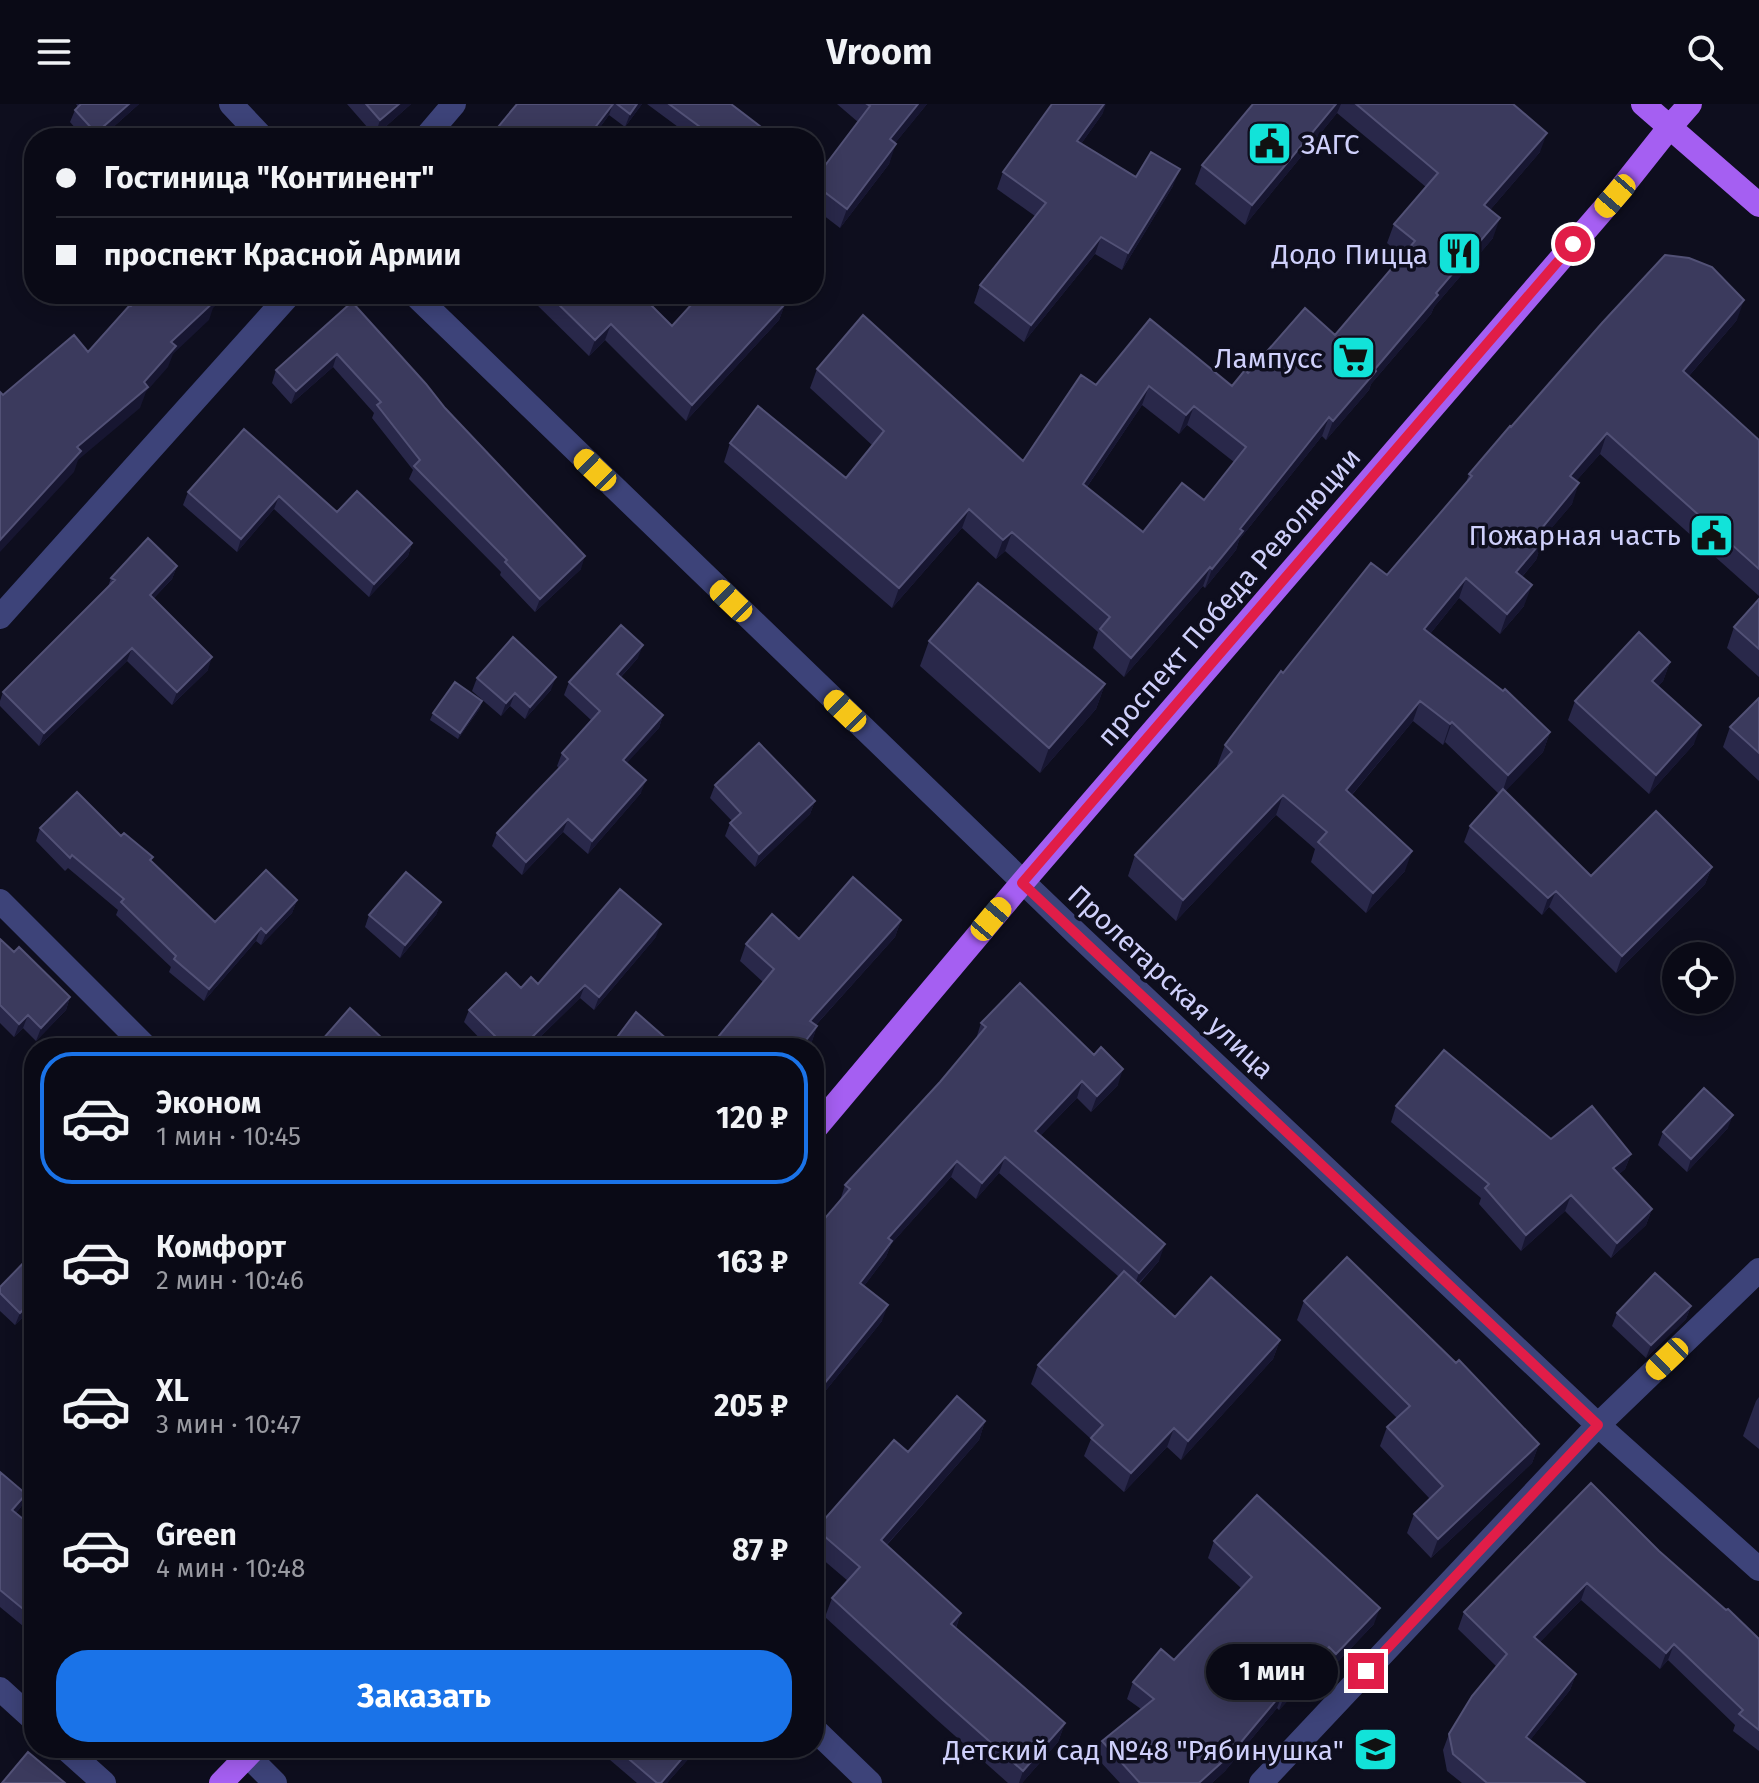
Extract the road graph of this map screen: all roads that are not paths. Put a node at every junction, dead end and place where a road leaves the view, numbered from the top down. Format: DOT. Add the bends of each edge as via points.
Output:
graph roads {
  1 [pos="231,104"];
  2 [pos="454,104"];
  3 [pos="1643,104"];
  4 [pos="1690,104"];
  5 [pos="254,128"];
  6 [pos="434,128"];
  7 [pos="1669,128"];
  8 [pos="1759,205"];
  9 [pos="281,304"];
  10 [pos="424,304"];
  11 [pos="0,617"];
  12 [pos="1022,883"];
  13 [pos="0,901"];
  14 [pos="137,1038"];
  15 [pos="824,1118"];
  16 [pos="1759,1270"];
  17 [pos="1598,1425"];
  18 [pos="1759,1569"];
  19 [pos="0,1689"];
  20 [pos="24,1711"];
  21 [pos="824,1739"];
  22 [pos="76,1758"];
  23 [pos="246,1758"];
  24 [pos="256,1758"];
  25 [pos="104,1783"];
  26 [pos="221,1783"];
  27 [pos="275,1783"];
  28 [pos="870,1783"];
  29 [pos="1261,1783"];
  1 -- 5 [label="street"];
  2 -- 6 [label="street"];
  3 -- 7 [label="main road"];
  4 -- 7 [label="main road, проспект Победа Революции"];
  7 -- 8 [label="main road"];
  7 -- 12 [label="main road, проспект Победа Революции"];
  9 -- 11 [label="street"];
  10 -- 12 [label="street, Пролетарская улица"];
  12 -- 15 [label="main road, проспект Победа Революции"];
  12 -- 17 [label="street, Пролетарская улица"];
  13 -- 14 [label="street"];
  16 -- 17 [label="street"];
  17 -- 18 [label="street, Пролетарская улица"];
  17 -- 29 [label="street"];
  19 -- 20 [label="street"];
  21 -- 28 [label="street"];
  22 -- 25 [label="street"];
  23 -- 26 [label="main road"];
  24 -- 27 [label="street"];
}
